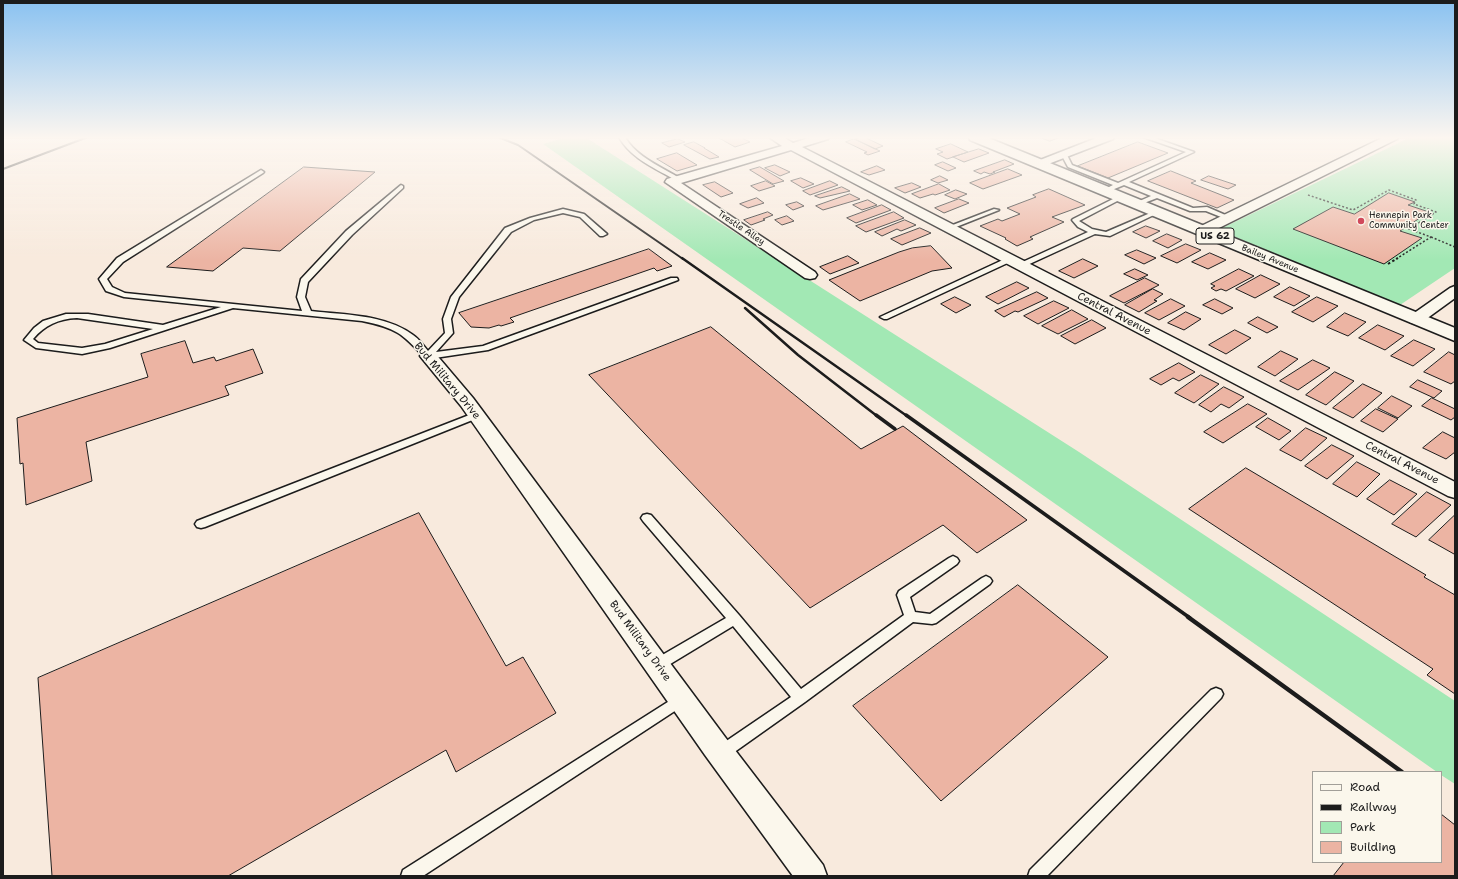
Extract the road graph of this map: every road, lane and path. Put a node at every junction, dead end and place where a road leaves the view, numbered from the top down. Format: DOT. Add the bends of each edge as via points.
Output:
graph roads {
  1 [pos="251,178"];
  2 [pos="671,178"];
  3 [pos="685,178"];
  4 [pos="852,178"];
  5 [pos="1083,178"];
  6 [pos="1095,178"];
  7 [pos="1139,178"];
  8 [pos="1309,178"];
  9 [pos="675,181"];
  10 [pos="401,188"];
  11 [pos="1117,189"];
  12 [pos="1308,195"];
  13 [pos="1156,196"];
  14 [pos="1137,204"];
  15 [pos="996,210"];
  16 [pos="1157,212"];
  17 [pos="1228,218"];
  18 [pos="949,228"];
  19 [pos="1202,231"];
  20 [pos="1094,232"];
  21 [pos="603,234"];
  22 [pos="1431,237"];
  23 [pos="1455,247"];
  24 [pos="1015,263"];
  25 [pos="1388,264"];
  26 [pos="810,275"];
  27 [pos="674,280"];
  28 [pos="1455,291"];
  29 [pos="234,306"];
  30 [pos="308,314"];
  31 [pos="884,317"];
  32 [pos="1416,319"];
  33 [pos="163,328"];
  34 [pos="1455,335"];
  35 [pos="428,356"];
  36 [pos="477,415"];
  37 [pos="1455,491"];
  38 [pos="647,518"];
  39 [pos="201,524"];
  40 [pos="953,561"];
  41 [pos="986,581"];
  42 [pos="911,617"];
  43 [pos="735,619"];
  44 [pos="657,665"];
  45 [pos="1216,694"];
  46 [pos="800,698"];
  47 [pos="682,699"];
  48 [pos="721,752"];
  49 [pos="409,876"];
  50 [pos="812,876"];
  51 [pos="1036,876"];
  1 -- 29 [label="lane, Bud Military Drive" via="120,260 103,279 109,289 124,295"];
  2 -- 9 [label="lane, Trestle Alley"];
  3 -- 9 [label="street"];
  4 -- 18 [label="street, Central Avenue"];
  5 -- 11 [label="main road, Bailey Avenue / US 62"];
  6 -- 11 [label="lane"];
  7 -- 11 [label="lane"];
  8 -- 17 [label="street"];
  9 -- 26 [label="street, Trestle Alley"];
  10 -- 30 [label="lane" via="349,233 304,281 301,297"];
  11 -- 13 [label="lane"];
  11 -- 14 [label="main road, Bailey Avenue / US 62"];
  11 -- 20 [label="lane" via="1075,220 1077,224"];
  12 -- 22 [label="path" via="1353,210 1389,190 1416,200 1414,204 1436,212 1409,229"];
  13 -- 14 [label="lane"];
  13 -- 17 [label="lane" via="1192,210 1207,209"];
  14 -- 16 [label="main road, Bailey Avenue / US 62"];
  15 -- 18 [label="lane"];
  16 -- 19 [label="main road, Bailey Avenue / US 62"];
  16 -- 20 [label="lane" via="1114,232"];
  17 -- 19 [label="street"];
  18 -- 24 [label="street, Central Avenue"];
  19 -- 32 [label="main road, Bailey Avenue / US 62"];
  20 -- 24 [label="lane"];
  21 -- 35 [label="lane" via="582,215 570,211 555,212 508,230 455,297 447,319 449,333"];
  22 -- 23 [label="path"];
  22 -- 25 [label="path"];
  24 -- 31 [label="lane"];
  24 -- 37 [label="street, Central Avenue"];
  27 -- 35 [label="lane" via="485,348"];
  28 -- 32 [label="street"];
  29 -- 30 [label="lane, Bud Military Drive"];
  29 -- 33 [label="lane"];
  30 -- 35 [label="lane, Bud Military Drive" via="362,319 396,328 407,334"];
  32 -- 34 [label="main road, Bailey Avenue / US 62"];
  33 -- 33 [label="lane" via="107,346 82,351 36,345 28,340 47,322 77,314"];
  35 -- 36 [label="street, Bud Military Drive"];
  36 -- 39 [label="lane"];
  36 -- 44 [label="street, Bud Military Drive"];
  38 -- 43 [label="lane"];
  40 -- 42 [label="lane" via="903,595"];
  41 -- 42 [label="lane" via="932,619"];
  42 -- 46 [label="lane"];
  43 -- 44 [label="lane"];
  43 -- 46 [label="lane"];
  44 -- 47 [label="street, Bud Military Drive"];
  45 -- 51 [label="lane"];
  46 -- 48 [label="lane"];
  47 -- 48 [label="street, Bud Military Drive"];
  47 -- 49 [label="lane"];
  48 -- 50 [label="street, Bud Military Drive"];
}
